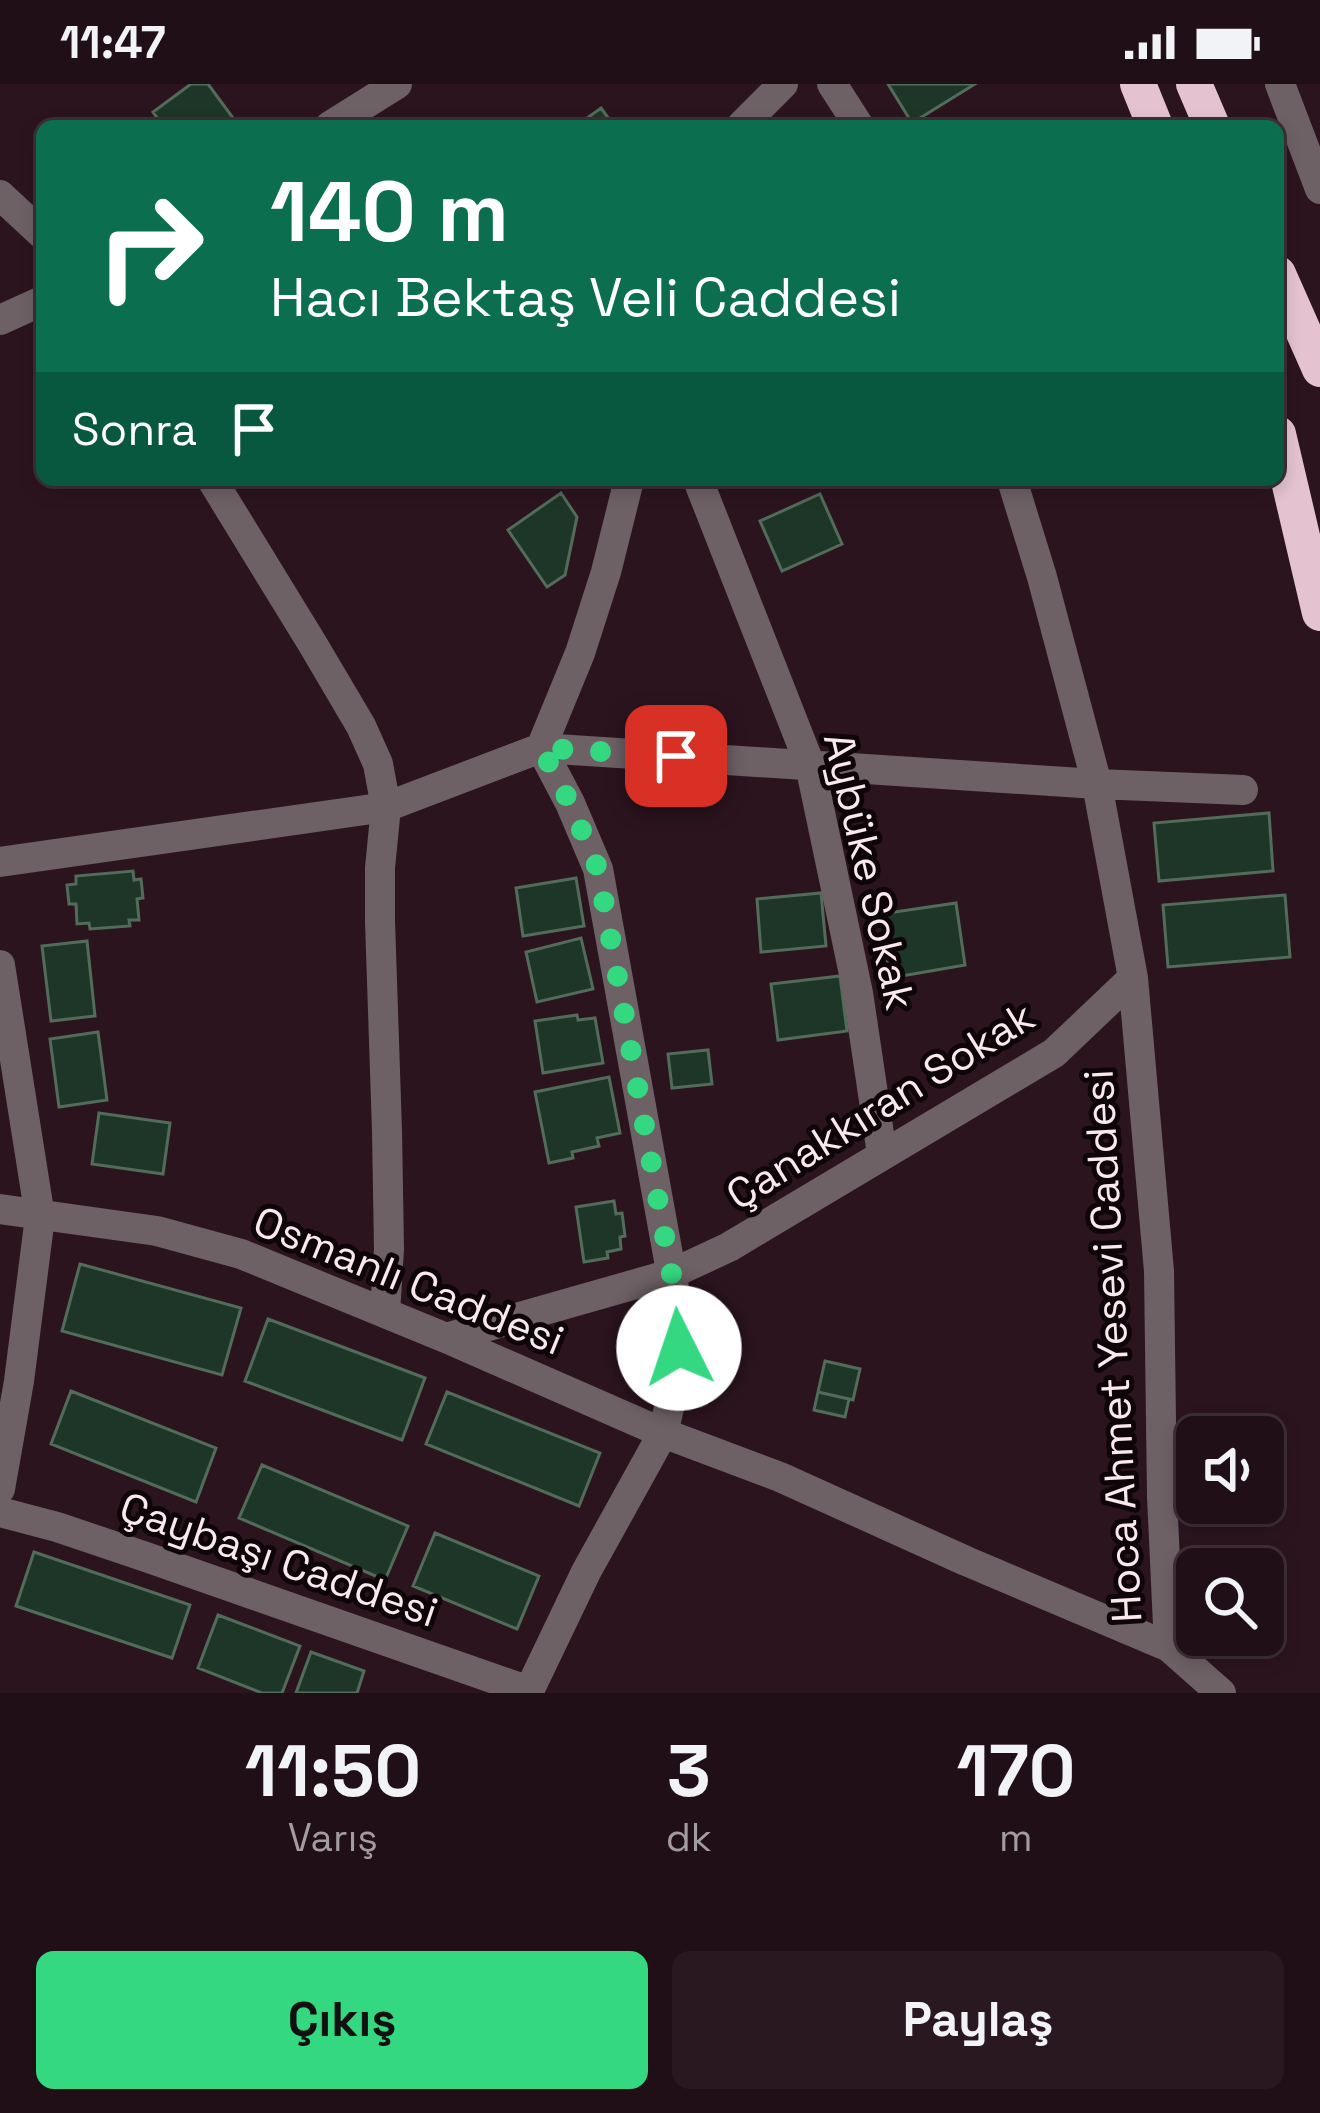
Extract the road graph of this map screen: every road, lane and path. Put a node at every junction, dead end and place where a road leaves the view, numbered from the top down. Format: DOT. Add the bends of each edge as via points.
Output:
graph roads {
  1 [pos="398,84"];
  2 [pos="783,84"];
  3 [pos="832,84"];
  4 [pos="1138,84"];
  5 [pos="1193,84"];
  6 [pos="1280,84"];
  7 [pos="340,120"];
  8 [pos="747,120"];
  9 [pos="855,120"];
  10 [pos="1153,120"];
  11 [pos="1209,120"];
  12 [pos="1320,189"];
  13 [pos="0,195"];
  14 [pos="36,228"];
  15 [pos="1284,288"];
  16 [pos="36,304"];
  17 [pos="0,320"];
  18 [pos="1320,369"];
  19 [pos="1284,460"];
  20 [pos="216,486"];
  21 [pos="628,486"];
  22 [pos="700,486"];
  23 [pos="1014,486"];
  24 [pos="1320,613"];
  25 [pos="541,748"];
  26 [pos="810,765"];
  27 [pos="1097,784"];
  28 [pos="1243,790"];
  29 [pos="386,807"];
  30 [pos="0,862"];
  31 [pos="0,964"];
  32 [pos="1133,978"];
  33 [pos="882,1154"];
  34 [pos="0,1209"];
  35 [pos="40,1216"];
  36 [pos="671,1274"];
  37 [pos="385,1313"];
  38 [pos="446,1338"];
  39 [pos="663,1433"];
  40 [pos="0,1489"];
  41 [pos="0,1512"];
  42 [pos="1169,1647"];
  43 [pos="529,1692"];
  44 [pos="1221,1693"];
  1 -- 7 [label="street"];
  2 -- 8 [label="street"];
  3 -- 9 [label="street"];
  4 -- 10 [label="highway"];
  5 -- 11 [label="highway"];
  6 -- 12 [label="street"];
  13 -- 14 [label="street"];
  15 -- 18 [label="highway"];
  16 -- 17 [label="street"];
  19 -- 24 [label="highway"];
  20 -- 29 [label="street" via="361,726"];
  21 -- 25 [label="street" via="580,653"];
  22 -- 26 [label="street, Aybüke Sokak"];
  23 -- 27 [label="street, Hoca Ahmet Yesevi Caddesi"];
  25 -- 26 [label="street"];
  25 -- 29 [label="street"];
  25 -- 36 [label="street" via="598,869"];
  26 -- 27 [label="street"];
  26 -- 33 [label="street, Aybüke Sokak"];
  27 -- 28 [label="street"];
  27 -- 32 [label="street, Hoca Ahmet Yesevi Caddesi"];
  29 -- 30 [label="street"];
  29 -- 37 [label="street"];
  31 -- 35 [label="street"];
  32 -- 33 [label="street, Çanakkıran Sokak" via="1054,1053"];
  32 -- 42 [label="street, Hoca Ahmet Yesevi Caddesi" via="1159,1271"];
  33 -- 36 [label="street, Çanakkıran Sokak"];
  34 -- 35 [label="street, Osmanlı Caddesi"];
  35 -- 37 [label="street, Osmanlı Caddesi" via="196,1240"];
  35 -- 40 [label="street"];
  36 -- 38 [label="street, Çanakkıran Sokak"];
  36 -- 39 [label="street" via="679,1348"];
  37 -- 38 [label="street, Osmanlı Caddesi"];
  38 -- 39 [label="street, Osmanlı Caddesi"];
  39 -- 42 [label="street, Osmanlı Caddesi"];
  39 -- 43 [label="street"];
  41 -- 43 [label="street, Çaybaşı Caddesi"];
  42 -- 44 [label="street, Osmanlı Caddesi"];
}
